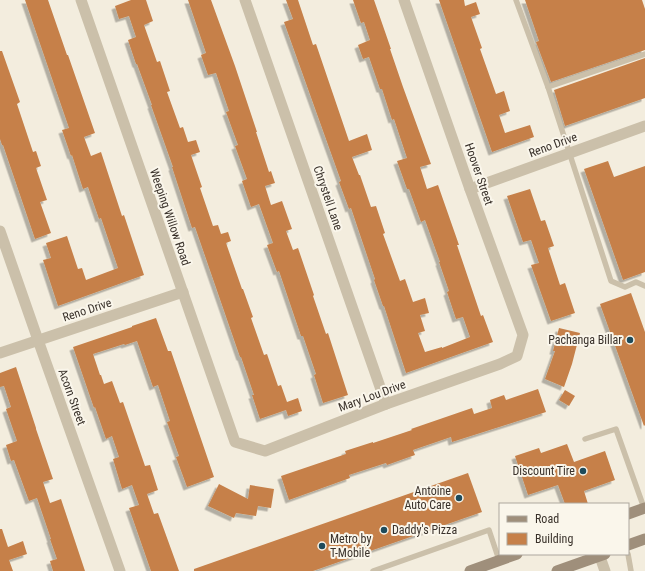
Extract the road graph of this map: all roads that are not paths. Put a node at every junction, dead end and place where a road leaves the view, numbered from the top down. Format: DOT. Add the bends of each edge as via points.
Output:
graph roads {
  1 [pos="81,0"];
  2 [pos="246,0"];
  3 [pos="404,0"];
  4 [pos="516,0"];
  5 [pos="645,54"];
  6 [pos="548,87"];
  7 [pos="645,126"];
  8 [pos="569,153"];
  9 [pos="470,189"];
  10 [pos="0,231"];
  11 [pos="645,286"];
  12 [pos="183,292"];
  13 [pos="38,340"];
  14 [pos="0,353"];
  15 [pos="517,356"];
  16 [pos="386,404"];
  17 [pos="585,439"];
  18 [pos="235,442"];
  19 [pos="644,508"];
  20 [pos="629,514"];
  21 [pos="645,539"];
  22 [pos="629,545"];
  23 [pos="514,555"];
  24 [pos="601,555"];
  25 [pos="628,555"];
  26 [pos="499,560"];
  27 [pos="564,570"];
  28 [pos="120,571"];
  29 [pos="372,571"];
  30 [pos="470,571"];
  31 [pos="605,571"];
  32 [pos="631,571"];
  1 -- 12 [label="street, Weeping Willow Road"];
  2 -- 16 [label="street, Chrystell Lane"];
  3 -- 9 [label="street, Hoover Street"];
  4 -- 6 [label="lane"];
  5 -- 6 [label="lane"];
  6 -- 8 [label="lane"];
  7 -- 8 [label="street, Reno Drive"];
  8 -- 9 [label="street, Reno Drive"];
  8 -- 11 [label="lane" via="611,281 625,287 636,282"];
  9 -- 15 [label="street, Hoover Street" via="524,335"];
  10 -- 13 [label="street, Acorn Street"];
  12 -- 13 [label="street, Reno Drive"];
  12 -- 18 [label="street, Weeping Willow Road"];
  13 -- 14 [label="street, Reno Drive"];
  13 -- 28 [label="street, Acorn Street"];
  15 -- 16 [label="street, Mary Lou Drive"];
  16 -- 18 [label="street, Mary Lou Drive" via="265,451"];
  17 -- 19 [label="lane" via="616,429"];
  19 -- 20 [label="main road"];
  21 -- 22 [label="main road"];
  23 -- 26 [label="main road"];
  24 -- 27 [label="main road"];
  24 -- 31 [label="street"];
  25 -- 32 [label="lane"];
  26 -- 29 [label="lane" via="489,530"];
  26 -- 30 [label="main road"];
}
